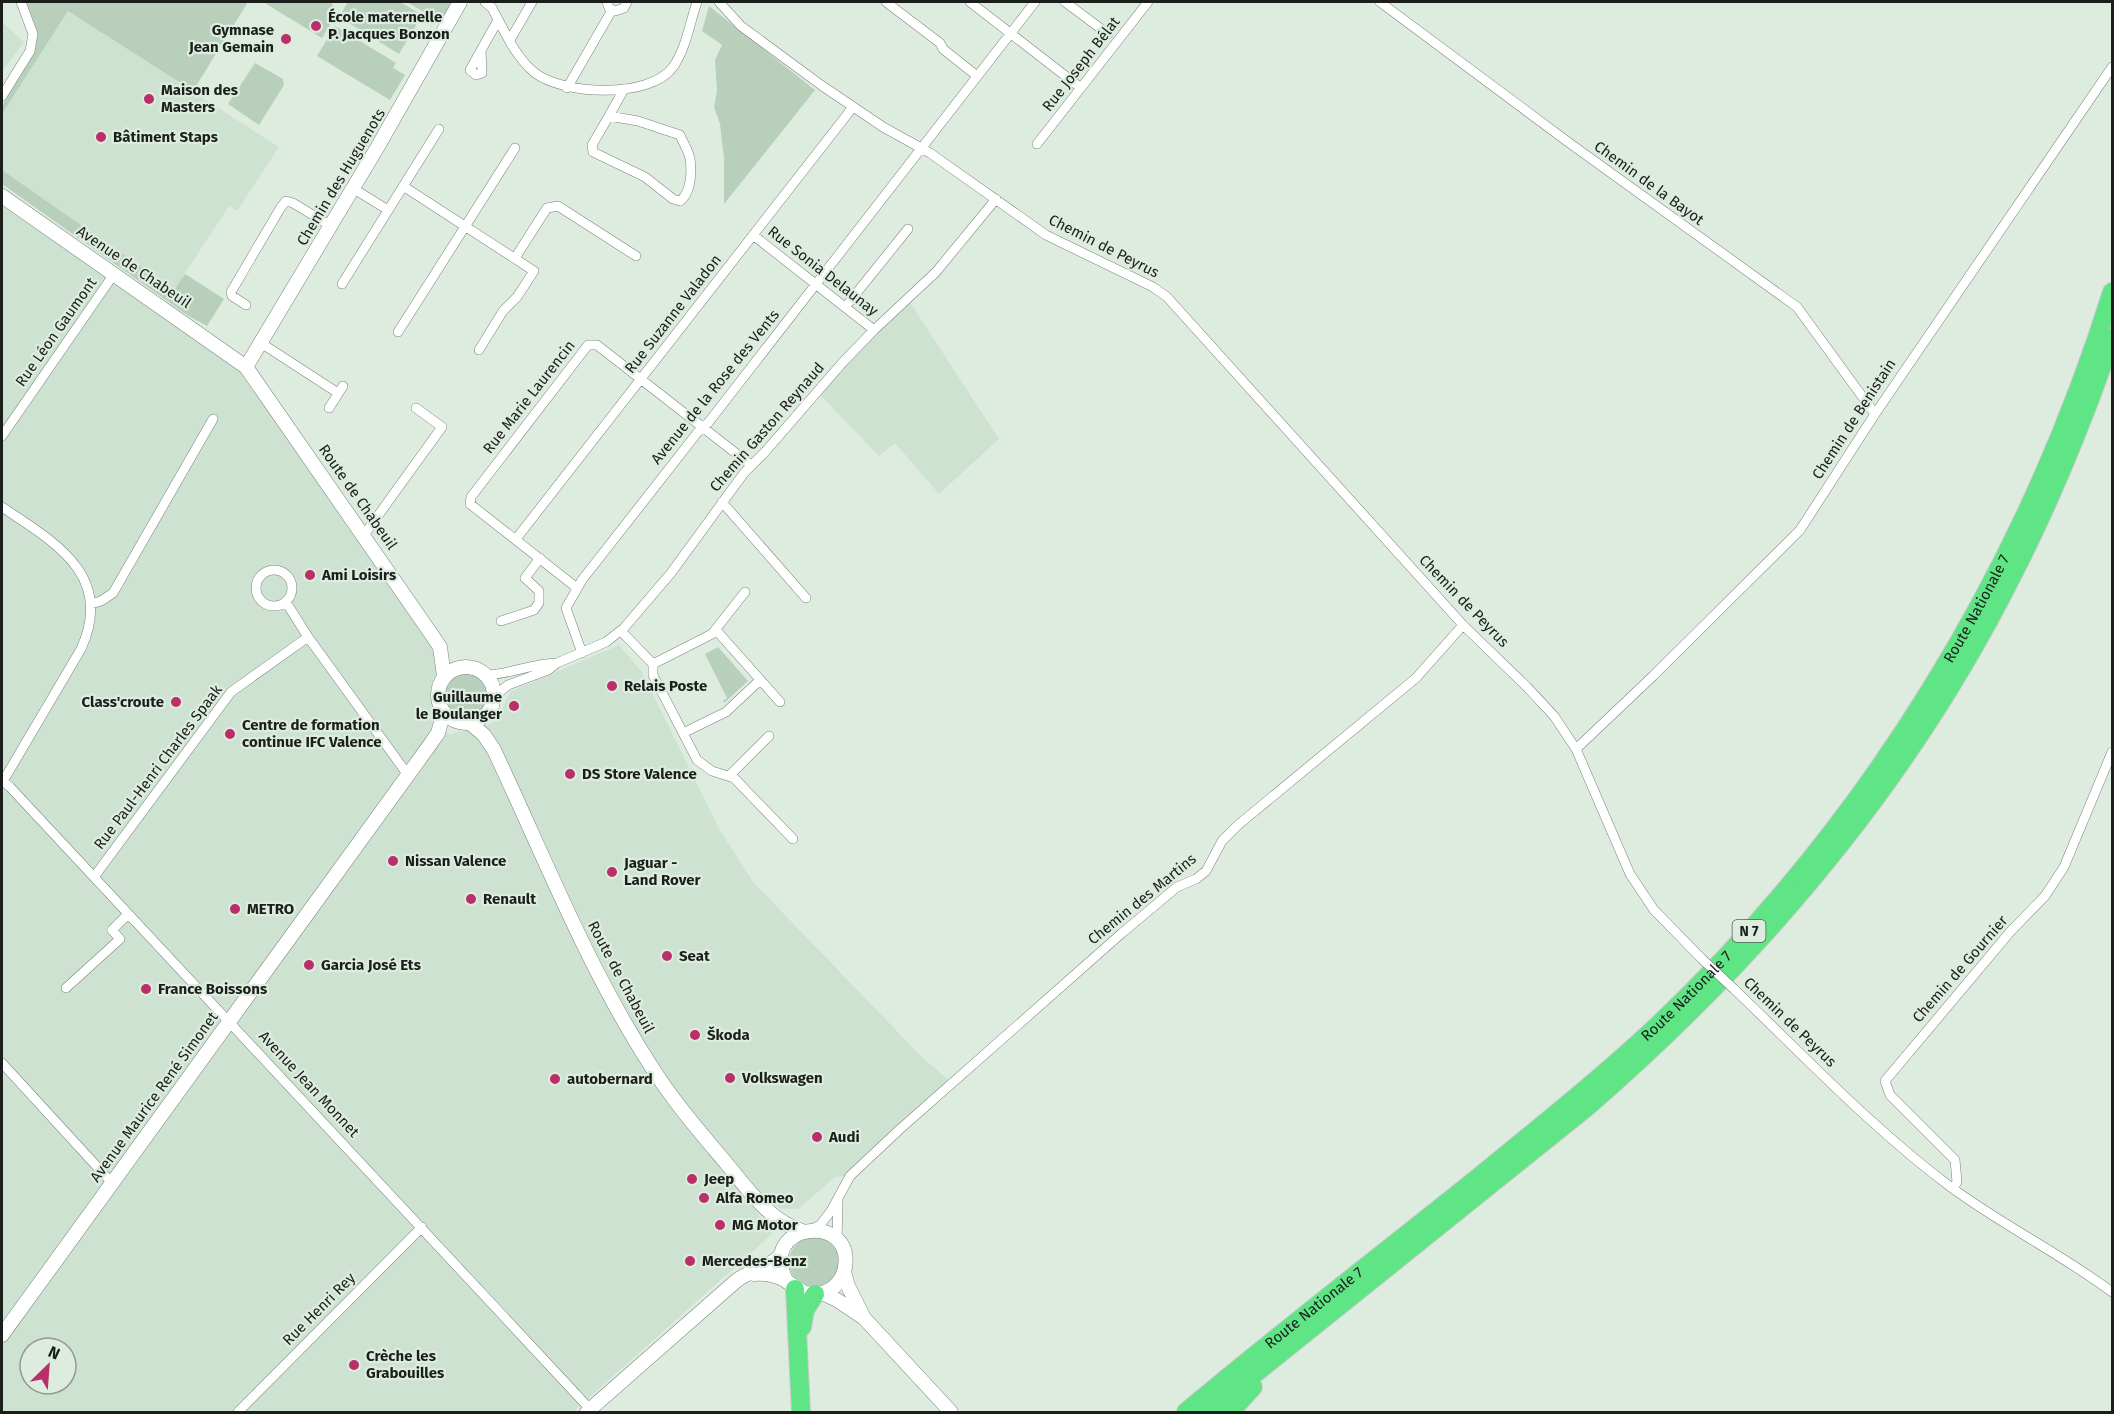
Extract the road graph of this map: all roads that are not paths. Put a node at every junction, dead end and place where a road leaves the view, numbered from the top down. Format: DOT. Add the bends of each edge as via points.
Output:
graph roads {
  1 [pos="21,2"];
  2 [pos="460,2"];
  3 [pos="485,2"];
  4 [pos="531,2"];
  5 [pos="627,2"];
  6 [pos="697,2"];
  7 [pos="719,2"];
  8 [pos="734,2"];
  9 [pos="886,2"];
  10 [pos="970,2"];
  11 [pos="1035,2"];
  12 [pos="1065,2"];
  13 [pos="1148,2"];
  14 [pos="1380,2"];
  15 [pos="609,6"];
  16 [pos="728,11"];
  17 [pos="498,20"];
  18 [pos="1010,33"];
  19 [pos="1108,34"];
  20 [pos="510,40"];
  21 [pos="481,50"];
  22 [pos="2112,67"];
  23 [pos="977,76"];
  24 [pos="567,88"];
  25 [pos="1081,88"];
  26 [pos="624,89"];
  27 [pos="2,96"];
  28 [pos="853,107"];
  29 [pos="609,116"];
  30 [pos="439,129"];
  31 [pos="1037,144"];
  32 [pos="514,148"];
  33 [pos="921,149"];
  34 [pos="403,186"];
  35 [pos="354,189"];
  36 [pos="2,196"];
  37 [pos="996,199"];
  38 [pos="388,210"];
  39 [pos="331,226"];
  40 [pos="465,226"];
  41 [pos="908,229"];
  42 [pos="753,235"];
  43 [pos="636,256"];
  44 [pos="515,258"];
  45 [pos="114,274"];
  46 [pos="817,283"];
  47 [pos="342,284"];
  48 [pos="2112,292"];
  49 [pos="246,305"];
  50 [pos="846,306"];
  51 [pos="874,330"];
  52 [pos="398,332"];
  53 [pos="2112,338"];
  54 [pos="261,343"];
  55 [pos="479,350"];
  56 [pos="246,367"];
  57 [pos="641,380"];
  58 [pos="329,408"];
  59 [pos="416,408"];
  60 [pos="1875,414"];
  61 [pos="213,419"];
  62 [pos="701,428"];
  63 [pos="2,436"];
  64 [pos="751,465"];
  65 [pos="722,502"];
  66 [pos="2,507"];
  67 [pos="364,535"];
  68 [pos="516,539"];
  69 [pos="540,558"];
  70 [pos="516,572"];
  71 [pos="525,578"];
  72 [pos="577,588"];
  73 [pos="745,592"];
  74 [pos="806,598"];
  75 [pos="286,602"];
  76 [pos="91,604"];
  77 [pos="501,621"];
  78 [pos="1463,626"];
  79 [pos="716,630"];
  80 [pos="621,631"];
  81 [pos="309,637"];
  82 [pos="440,647"];
  83 [pos="582,653"];
  84 [pos="557,663"];
  85 [pos="653,664"];
  86 [pos="464,666"];
  87 [pos="487,675"];
  88 [pos="444,676"];
  89 [pos="760,680"];
  90 [pos="495,696"];
  91 [pos="780,702"];
  92 [pos="444,712"];
  93 [pos="487,715"];
  94 [pos="463,722"];
  95 [pos="438,733"];
  96 [pos="683,733"];
  97 [pos="769,735"];
  98 [pos="1576,749"];
  99 [pos="494,750"];
  100 [pos="2112,752"];
  101 [pos="408,775"];
  102 [pos="730,775"];
  103 [pos="2,782"];
  104 [pos="793,839"];
  105 [pos="94,877"];
  106 [pos="128,914"];
  107 [pos="66,988"];
  108 [pos="230,1021"];
  109 [pos="2,1063"];
  110 [pos="112,1183"];
  111 [pos="1953,1188"];
  112 [pos="754,1197"];
  113 [pos="838,1197"];
  114 [pos="422,1227"];
  115 [pos="807,1230"];
  116 [pos="837,1240"];
  117 [pos="782,1251"];
  118 [pos="844,1272"];
  119 [pos="743,1275"];
  120 [pos="791,1285"];
  121 [pos="2112,1292"];
  122 [pos="819,1294"];
  123 [pos="864,1318"];
  124 [pos="2,1335"];
  125 [pos="1299,1338"];
  126 [pos="589,1411"];
  127 [pos="238,1413"];
  128 [pos="801,1413"];
  129 [pos="808,1413"];
  130 [pos="951,1413"];
  131 [pos="1186,1413"];
  132 [pos="1207,1413"];
  133 [pos="1230,1413"];
  1 -- 27 [label="street" via="33,34 30,51"];
  2 -- 35 [label="main road, Chemin des Huguenots"];
  3 -- 17 [label="street"];
  4 -- 20 [label="street"];
  5 -- 15 [label="street" via="621,10"];
  6 -- 26 [label="street" via="673,67 649,85"];
  7 -- 16 [label="street, Chemin de Peyrus"];
  8 -- 16 [label="street"];
  9 -- 23 [label="street" via="940,42 943,49"];
  10 -- 18 [label="street"];
  11 -- 18 [label="street, Avenue de la Rose des Vents"];
  12 -- 19 [label="street"];
  13 -- 25 [label="street, Rue Joseph Bélat"];
  14 -- 60 [label="street, Chemin de la Bayot" via="1797,308"];
  15 -- 24 [label="street"];
  16 -- 28 [label="street, Chemin de Peyrus" via="741,26"];
  17 -- 20 [label="street"];
  17 -- 21 [label="street"];
  18 -- 23 [label="street, Avenue de la Rose des Vents"];
  18 -- 25 [label="street"];
  20 -- 24 [label="street" via="524,63 537,74"];
  22 -- 60 [label="street, Chemin de Benistain"];
  23 -- 33 [label="street, Avenue de la Rose des Vents"];
  24 -- 26 [label="street"];
  25 -- 31 [label="street, Rue Joseph Bélat"];
  26 -- 29 [label="street"];
  28 -- 33 [label="street, Chemin de Peyrus"];
  28 -- 42 [label="street, Rue Suzanne Valadon"];
  29 -- 29 [label="street" via="592,145 593,152 645,177 673,199 680,201 686,197 690,158 680,135"];
  30 -- 34 [label="street"];
  32 -- 40 [label="street"];
  33 -- 37 [label="street, Chemin de Peyrus"];
  33 -- 46 [label="street, Avenue de la Rose des Vents"];
  34 -- 38 [label="street"];
  34 -- 40 [label="street"];
  35 -- 38 [label="street"];
  35 -- 39 [label="main road, Chemin des Huguenots"];
  36 -- 45 [label="main road, Avenue de Chabeuil"];
  37 -- 51 [label="street, Chemin Gaston Reynaud" via="936,272"];
  37 -- 78 [label="street, Chemin de Peyrus" via="1046,235 1167,297"];
  38 -- 47 [label="street"];
  39 -- 49 [label="street" via="286,201 231,292"];
  39 -- 54 [label="main road, Chemin des Huguenots"];
  40 -- 44 [label="street"];
  40 -- 52 [label="street"];
  41 -- 50 [label="street"];
  42 -- 46 [label="street, Rue Sonia Delaunay"];
  42 -- 57 [label="street, Rue Suzanne Valadon"];
  43 -- 44 [label="street" via="558,206 547,208"];
  44 -- 55 [label="street" via="534,271"];
  45 -- 56 [label="main road, Avenue de Chabeuil"];
  45 -- 63 [label="street, Rue Léon Gaumont"];
  46 -- 50 [label="street, Rue Sonia Delaunay"];
  46 -- 62 [label="street, Avenue de la Rose des Vents"];
  48 -- 131 [label="highway, Route Nationale 7 / N 7" via="2052,458 1998,572 1905,731 1798,875 1694,990 1618,1061"];
  50 -- 51 [label="street, Rue Sonia Delaunay"];
  51 -- 64 [label="street, Chemin Gaston Reynaud"];
  53 -- 125 [label="highway, Route Nationale 7 / N 7" via="2058,479 1987,623 1919,735 1829,859 1743,958 1628,1071"];
  54 -- 56 [label="main road, Chemin des Huguenots"];
  54 -- 58 [label="street" via="340,389"];
  56 -- 67 [label="main road, Route de Chabeuil"];
  57 -- 62 [label="street, Rue Marie Laurencin"];
  57 -- 68 [label="street, Rue Suzanne Valadon"];
  57 -- 68 [label="street, Rue Marie Laurencin" via="597,345 588,345 471,497 470,504"];
  59 -- 67 [label="street" via="442,426"];
  60 -- 98 [label="street, Chemin de Benistain" via="1800,530"];
  61 -- 76 [label="street" via="113,593"];
  62 -- 64 [label="street, Rue Marie Laurencin"];
  62 -- 72 [label="street, Avenue de la Rose des Vents"];
  64 -- 65 [label="street, Chemin Gaston Reynaud"];
  65 -- 74 [label="street"];
  65 -- 80 [label="street, Chemin Gaston Reynaud" via="671,573"];
  66 -- 76 [label="street" via="69,556 87,585"];
  67 -- 82 [label="main road, Route de Chabeuil"];
  68 -- 69 [label="street, Rue Marie Laurencin"];
  69 -- 71 [label="street"];
  69 -- 72 [label="street, Rue Marie Laurencin"];
  70 -- 71 [label="street"];
  71 -- 77 [label="street" via="539,591 537,607"];
  72 -- 83 [label="street, Avenue de la Rose des Vents" via="566,608"];
  73 -- 79 [label="street"];
  75 -- 75 [label="street" via="292,592 291,580 276,570 264,573 257,582 259,599 275,607"];
  75 -- 81 [label="street"];
  76 -- 103 [label="street" via="88,634 81,649"];
  78 -- 98 [label="street, Chemin de Peyrus" via="1554,716"];
  78 -- 113 [label="street, Chemin des Martins" via="1416,678 1238,825 1222,841 1206,871 1177,887 1122,933 898,1130 850,1176"];
  79 -- 85 [label="street"];
  79 -- 89 [label="street"];
  80 -- 83 [label="street, Chemin Gaston Reynaud"];
  80 -- 85 [label="street"];
  81 -- 101 [label="street"];
  81 -- 105 [label="street, Rue Paul-Henri Charles Spaak" via="231,692"];
  82 -- 86 [label="main road, Route de Chabeuil"];
  82 -- 88 [label="main road, Route de Chabeuil"];
  83 -- 84 [label="street, Chemin Gaston Reynaud"];
  84 -- 87 [label="street, Chemin Gaston Reynaud"];
  84 -- 90 [label="street, Chemin Gaston Reynaud" via="508,685"];
  85 -- 96 [label="street" via="653,675"];
  86 -- 87 [label="main road"];
  86 -- 88 [label="main road"];
  87 -- 90 [label="main road"];
  88 -- 92 [label="main road" via="438,694"];
  89 -- 91 [label="street"];
  89 -- 96 [label="street" via="726,712"];
  90 -- 93 [label="main road"];
  92 -- 94 [label="main road"];
  92 -- 95 [label="main road, Avenue Maurice René Simonet"];
  93 -- 94 [label="main road"];
  93 -- 99 [label="main road, Route de Chabeuil"];
  94 -- 95 [label="main road, Avenue Maurice René Simonet"];
  94 -- 99 [label="main road, Route de Chabeuil" via="483,735"];
  95 -- 101 [label="main road, Avenue Maurice René Simonet"];
  96 -- 102 [label="street" via="702,764"];
  97 -- 102 [label="street"];
  98 -- 111 [label="street, Chemin de Peyrus, bridge" via="1630,874 1654,910 1865,1116"];
  99 -- 112 [label="main road, Route de Chabeuil" via="620,1015 686,1115"];
  100 -- 111 [label="street, Chemin de Gournier" via="2064,867 2045,896 1885,1081 1890,1095 1955,1160 1957,1182"];
  101 -- 108 [label="main road, Avenue Maurice René Simonet"];
  102 -- 104 [label="street"];
  103 -- 105 [label="street, Avenue Jean Monnet"];
  105 -- 106 [label="street, Avenue Jean Monnet"];
  106 -- 107 [label="street" via="112,930 120,939"];
  106 -- 108 [label="street, Avenue Jean Monnet"];
  108 -- 110 [label="main road, Avenue Maurice René Simonet"];
  108 -- 114 [label="street, Avenue Jean Monnet"];
  109 -- 110 [label="street"];
  110 -- 124 [label="main road, Avenue Maurice René Simonet"];
  111 -- 121 [label="street, Chemin de Peyrus"];
  112 -- 115 [label="main road" via="777,1220 791,1228"];
  112 -- 117 [label="main road" via="776,1229"];
  113 -- 115 [label="street, Chemin des Martins" via="826,1218"];
  113 -- 116 [label="street"];
  114 -- 126 [label="street, Avenue Jean Monnet"];
  114 -- 127 [label="street, Rue Henri Rey"];
  115 -- 116 [label="main road" via="821,1230"];
  115 -- 117 [label="main road" via="794,1235"];
  116 -- 118 [label="main road" via="845,1255"];
  117 -- 119 [label="main road" via="767,1266"];
  117 -- 120 [label="main road" via="782,1272"];
  118 -- 122 [label="main road" via="832,1289"];
  118 -- 123 [label="main road"];
  119 -- 120 [label="main road" via="769,1274"];
  119 -- 126 [label="main road"];
  120 -- 122 [label="main road" via="804,1293"];
  120 -- 128 [label="highway"];
  122 -- 123 [label="main road" via="837,1300"];
  122 -- 129 [label="highway" via="808,1303 802,1319"];
  123 -- 130 [label="main road"];
  125 -- 132 [label="highway, Route Nationale 7 / N 7"];
  125 -- 133 [label="highway"];
}
